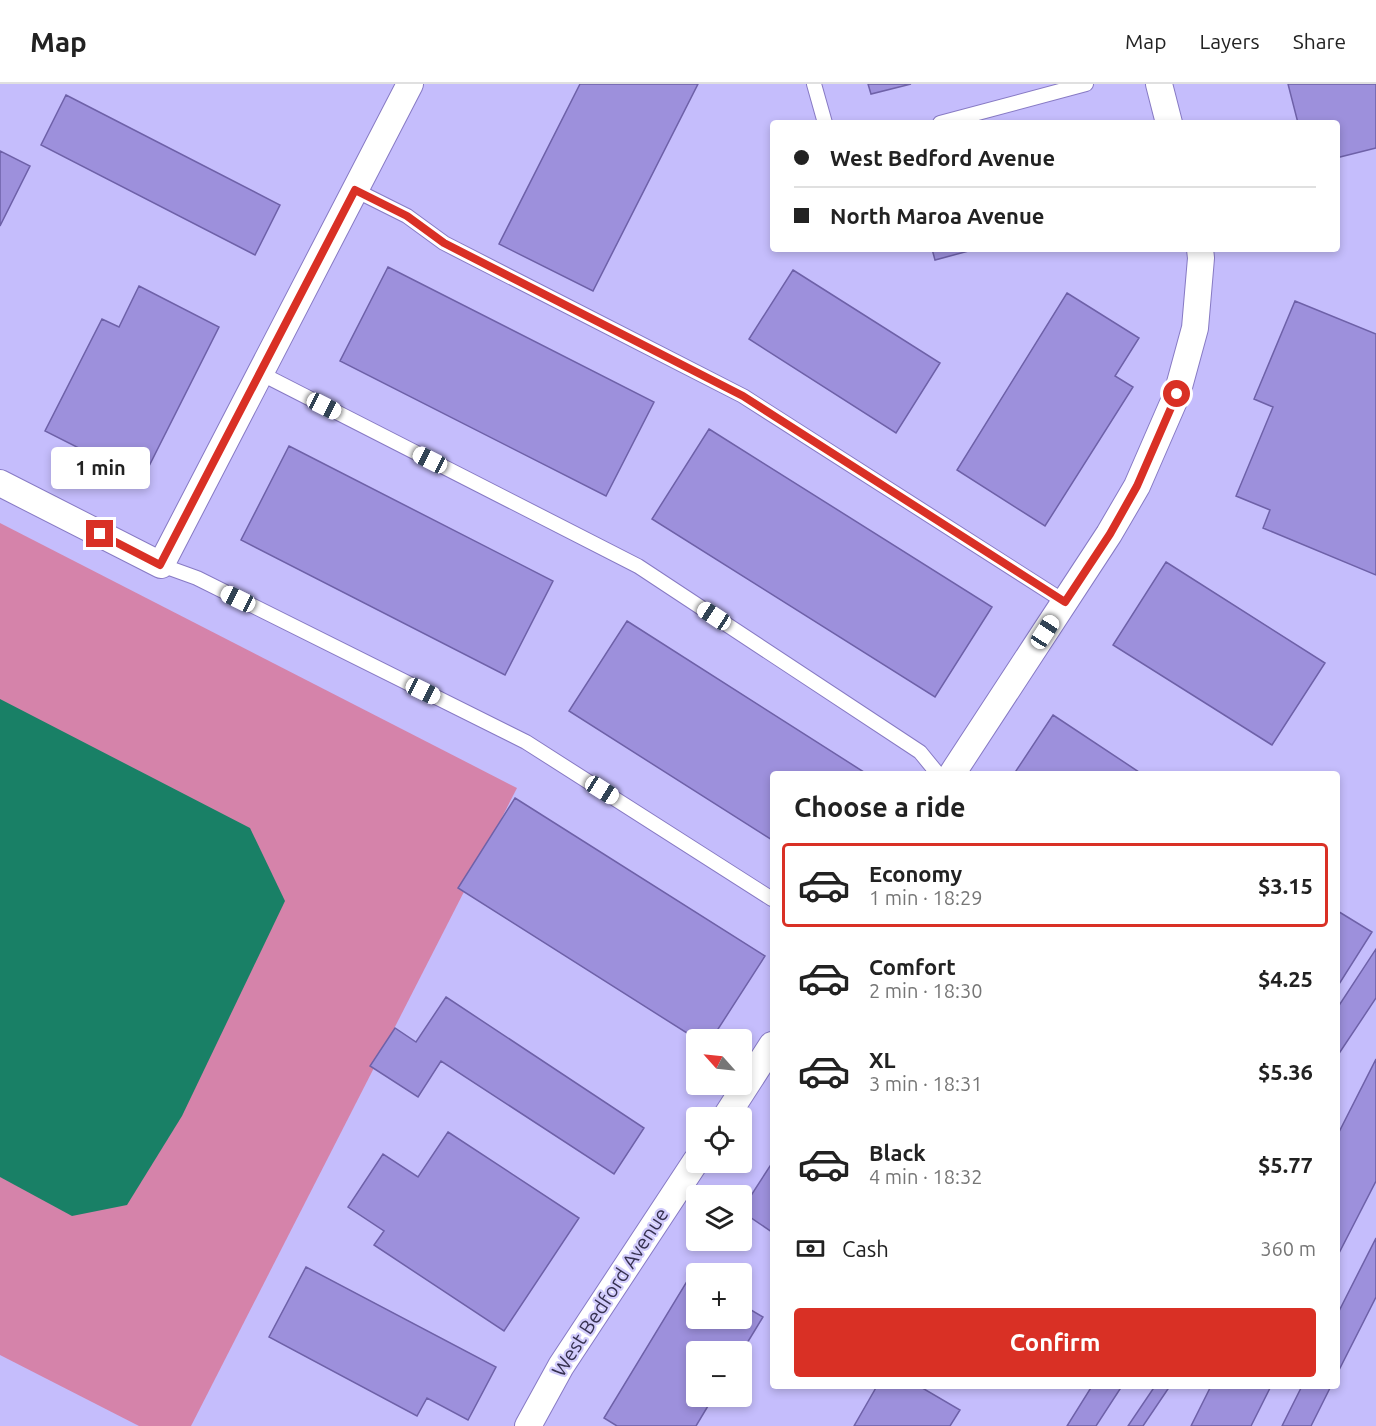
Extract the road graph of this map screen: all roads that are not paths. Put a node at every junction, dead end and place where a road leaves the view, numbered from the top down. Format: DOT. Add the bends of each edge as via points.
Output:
graph roads {
  1 [pos="410,84"];
  2 [pos="814,84"];
  3 [pos="1086,84"];
  4 [pos="1159,84"];
  5 [pos="824,120"];
  6 [pos="951,120"];
  7 [pos="1168,120"];
  8 [pos="355,190"];
  9 [pos="1200,252"];
  10 [pos="260,373"];
  11 [pos="0,483"];
  12 [pos="160,565"];
  13 [pos="1065,602"];
  14 [pos="936,771"];
  15 [pos="954,771"];
  16 [pos="770,898"];
  17 [pos="770,1048"];
  18 [pos="732,1107"];
  19 [pos="688,1173"];
  20 [pos="528,1426"];
  1 -- 8 [label="street"];
  2 -- 5 [label="lane"];
  3 -- 6 [label="lane"];
  4 -- 7 [label="street"];
  8 -- 10 [label="street"];
  8 -- 13 [label="lane" via="407,216 444,243 743,396"];
  9 -- 13 [label="street" via="1195,328 1177,394 1137,486"];
  10 -- 12 [label="street"];
  10 -- 14 [label="lane" via="638,566 920,752"];
  11 -- 12 [label="street"];
  12 -- 16 [label="lane" via="197,578 526,742"];
  13 -- 15 [label="street"];
  17 -- 18 [label="street"];
  19 -- 20 [label="street, West Bedford Avenue" via="561,1366"];
}
